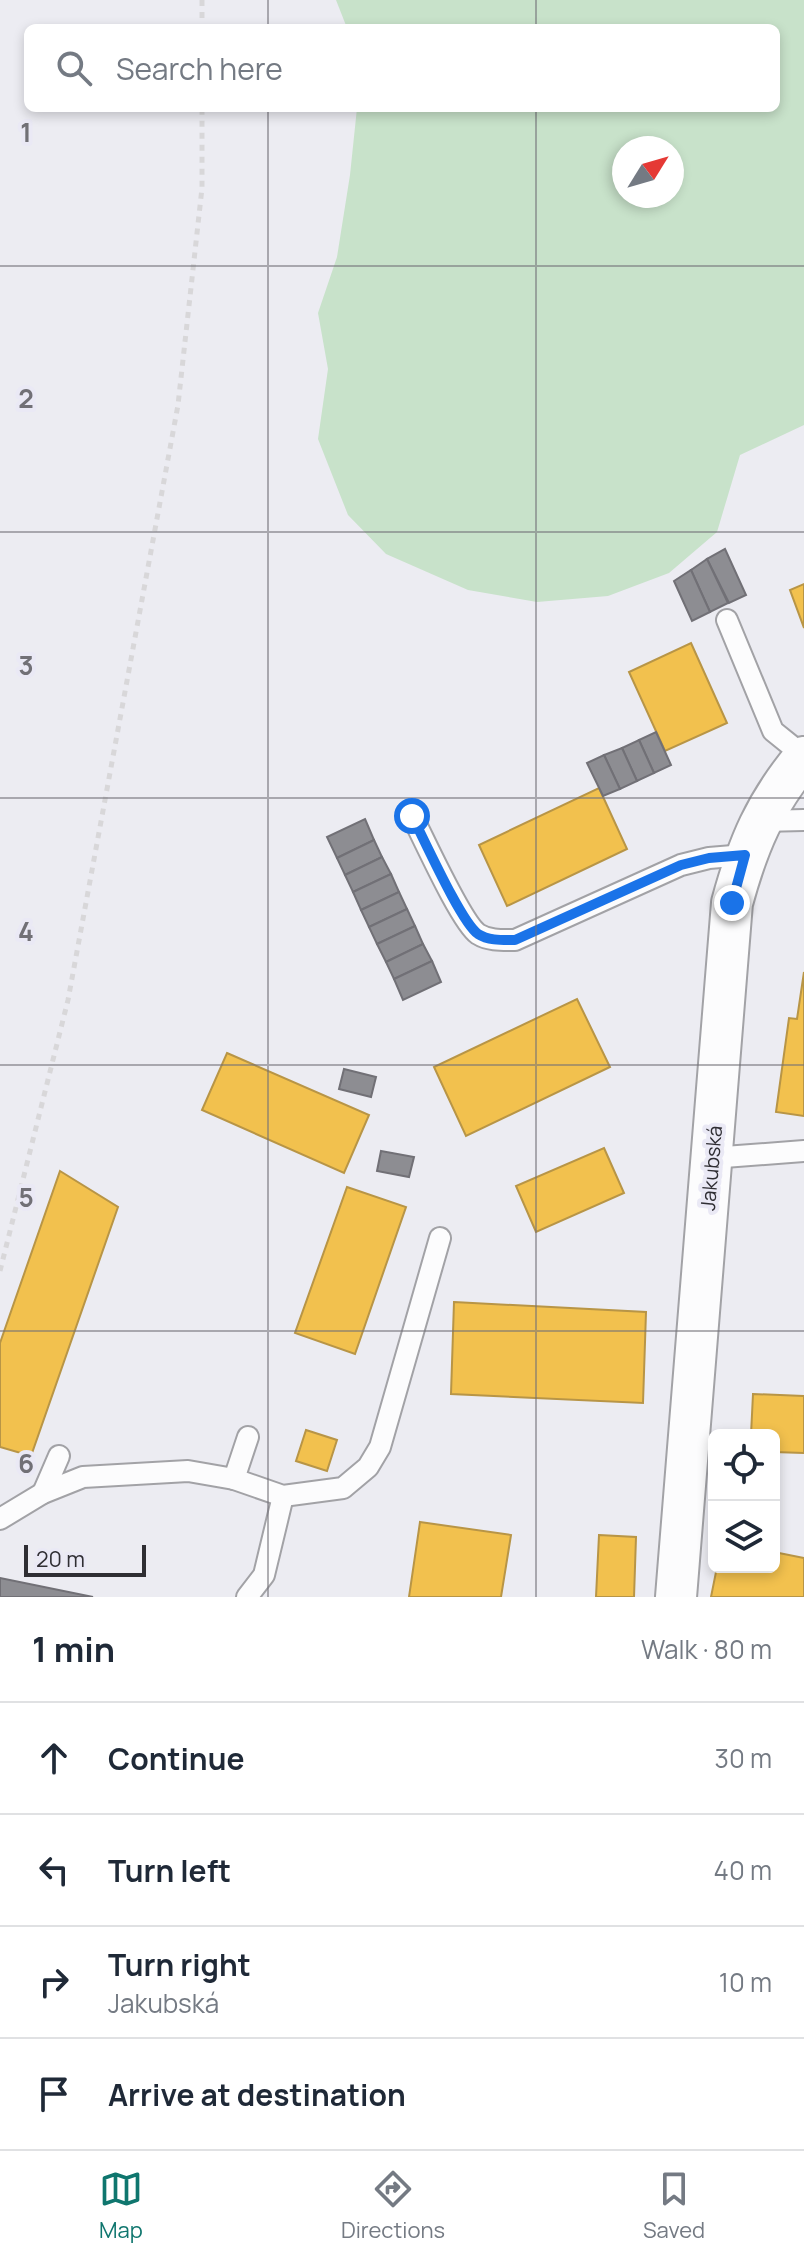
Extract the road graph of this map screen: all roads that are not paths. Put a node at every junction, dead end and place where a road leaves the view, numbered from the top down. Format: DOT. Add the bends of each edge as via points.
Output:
graph roads {
  1 [pos="727,620"];
  2 [pos="804,756"];
  3 [pos="412,816"];
  4 [pos="804,820"];
  5 [pos="753,838"];
  6 [pos="804,1151"];
  7 [pos="711,1158"];
  8 [pos="440,1238"];
  9 [pos="248,1437"];
  10 [pos="59,1456"];
  11 [pos="234,1479"];
  12 [pos="43,1493"];
  13 [pos="283,1496"];
  14 [pos="0,1519"];
  15 [pos="247,1597"];
  16 [pos="676,1597"];
  1 -- 2 [label="lane" via="773,731"];
  2 -- 5 [label="street, Jakubská" via="780,785"];
  3 -- 5 [label="lane" via="463,915 477,934 494,940 515,940"];
  4 -- 5 [label="lane"];
  5 -- 7 [label="street, Jakubská" via="732,903"];
  6 -- 7 [label="lane"];
  7 -- 16 [label="street, Jakubská"];
  8 -- 13 [label="lane" via="380,1447 368,1467 343,1488"];
  9 -- 11 [label="lane"];
  10 -- 12 [label="lane"];
  11 -- 12 [label="lane" via="188,1471 83,1477"];
  11 -- 13 [label="lane"];
  12 -- 14 [label="lane"];
  13 -- 15 [label="lane" via="264,1575"];
}
